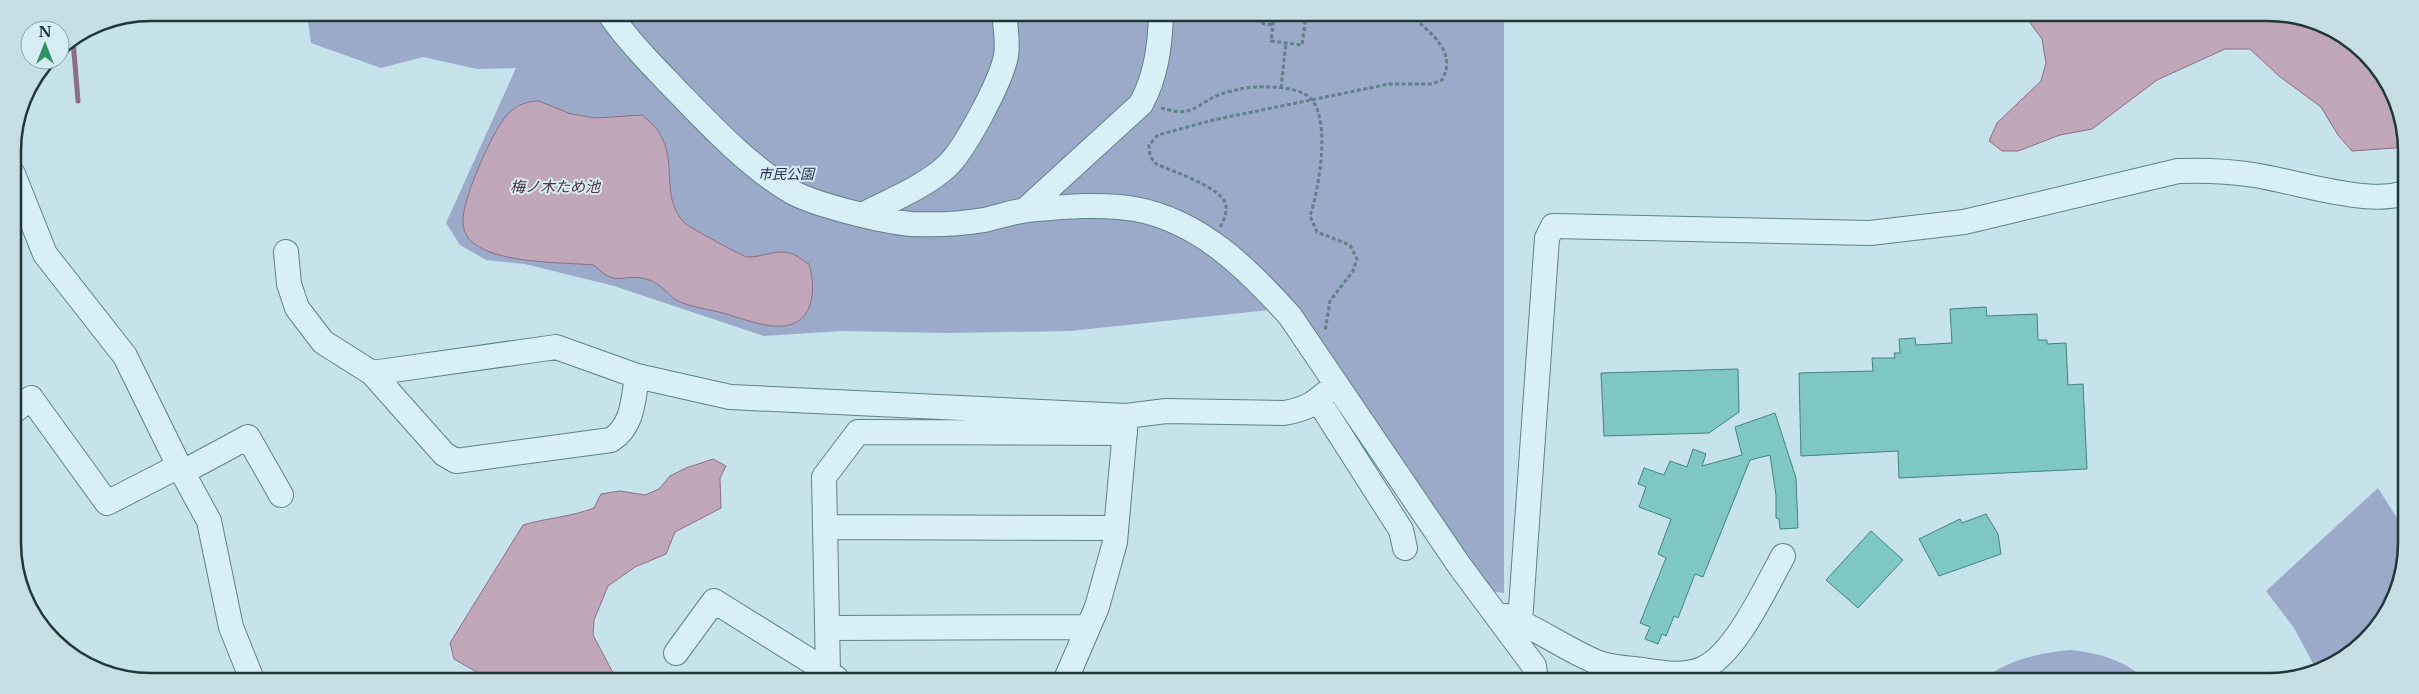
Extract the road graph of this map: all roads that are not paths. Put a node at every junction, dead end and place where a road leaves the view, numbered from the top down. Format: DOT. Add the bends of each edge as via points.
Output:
graph roads {
  1 [pos="616,22"];
  2 [pos="1005,22"];
  3 [pos="1161,22"];
  4 [pos="2398,195"];
  5 [pos="22,196"];
  6 [pos="1025,210"];
  7 [pos="864,214"];
  8 [pos="286,252"];
  9 [pos="372,373"];
  10 [pos="637,376"];
  11 [pos="1327,392"];
  12 [pos="21,405"];
  13 [pos="1126,424"];
  14 [pos="181,469"];
  15 [pos="282,495"];
  16 [pos="825,527"];
  17 [pos="1116,528"];
  18 [pos="1405,548"];
  19 [pos="1783,556"];
  20 [pos="1490,610"];
  21 [pos="1520,622"];
  22 [pos="1088,627"];
  23 [pos="827,628"];
  24 [pos="676,653"];
  25 [pos="1535,672"];
  26 [pos="1654,672"];
  27 [pos="1691,672"];
  28 [pos="250,673"];
  29 [pos="828,673"];
  30 [pos="832,673"];
  31 [pos="1069,673"];
  1 -- 7 [label="street" via="699,114 770,178 794,193 828,206"];
  2 -- 7 [label="street" via="1006,58 959,152 932,178"];
  3 -- 6 [label="street" via="1152,84 1141,104"];
  4 -- 21 [label="street" via="2360,195 2213,170 2178,171 1964,222 1870,233 1553,226 1548,238"];
  5 -- 14 [label="street" via="45,254 125,356"];
  6 -- 7 [label="street" via="949,225 910,224"];
  6 -- 11 [label="street" via="1134,209 1161,216 1213,244 1260,282 1290,316 1320,363"];
  8 -- 9 [label="street" via="289,284 297,308 323,342"];
  9 -- 10 [label="street" via="556,347"];
  9 -- 10 [label="street" via="444,454 456,461 611,440 622,433 629,422"];
  10 -- 13 [label="street" via="730,397"];
  11 -- 13 [label="street" via="1311,406 1284,413 1166,411"];
  11 -- 18 [label="street" via="1402,530"];
  11 -- 20 [label="street"];
  12 -- 14 [label="street" via="31,398 107,503"];
  13 -- 16 [label="street" via="858,432 824,477"];
  13 -- 17 [label="street"];
  14 -- 15 [label="street" via="248,437"];
  14 -- 28 [label="street" via="209,521 232,627"];
  16 -- 17 [label="street"];
  16 -- 23 [label="street"];
  17 -- 22 [label="street" via="1097,607"];
  19 -- 27 [label="street" via="1746,622 1727,648 1715,662"];
  20 -- 21 [label="street"];
  20 -- 25 [label="street" via="1534,666"];
  21 -- 26 [label="street" via="1596,662"];
  22 -- 23 [label="street"];
  22 -- 31 [label="street"];
  23 -- 30 [label="street"];
  24 -- 29 [label="street" via="714,601"];
}
